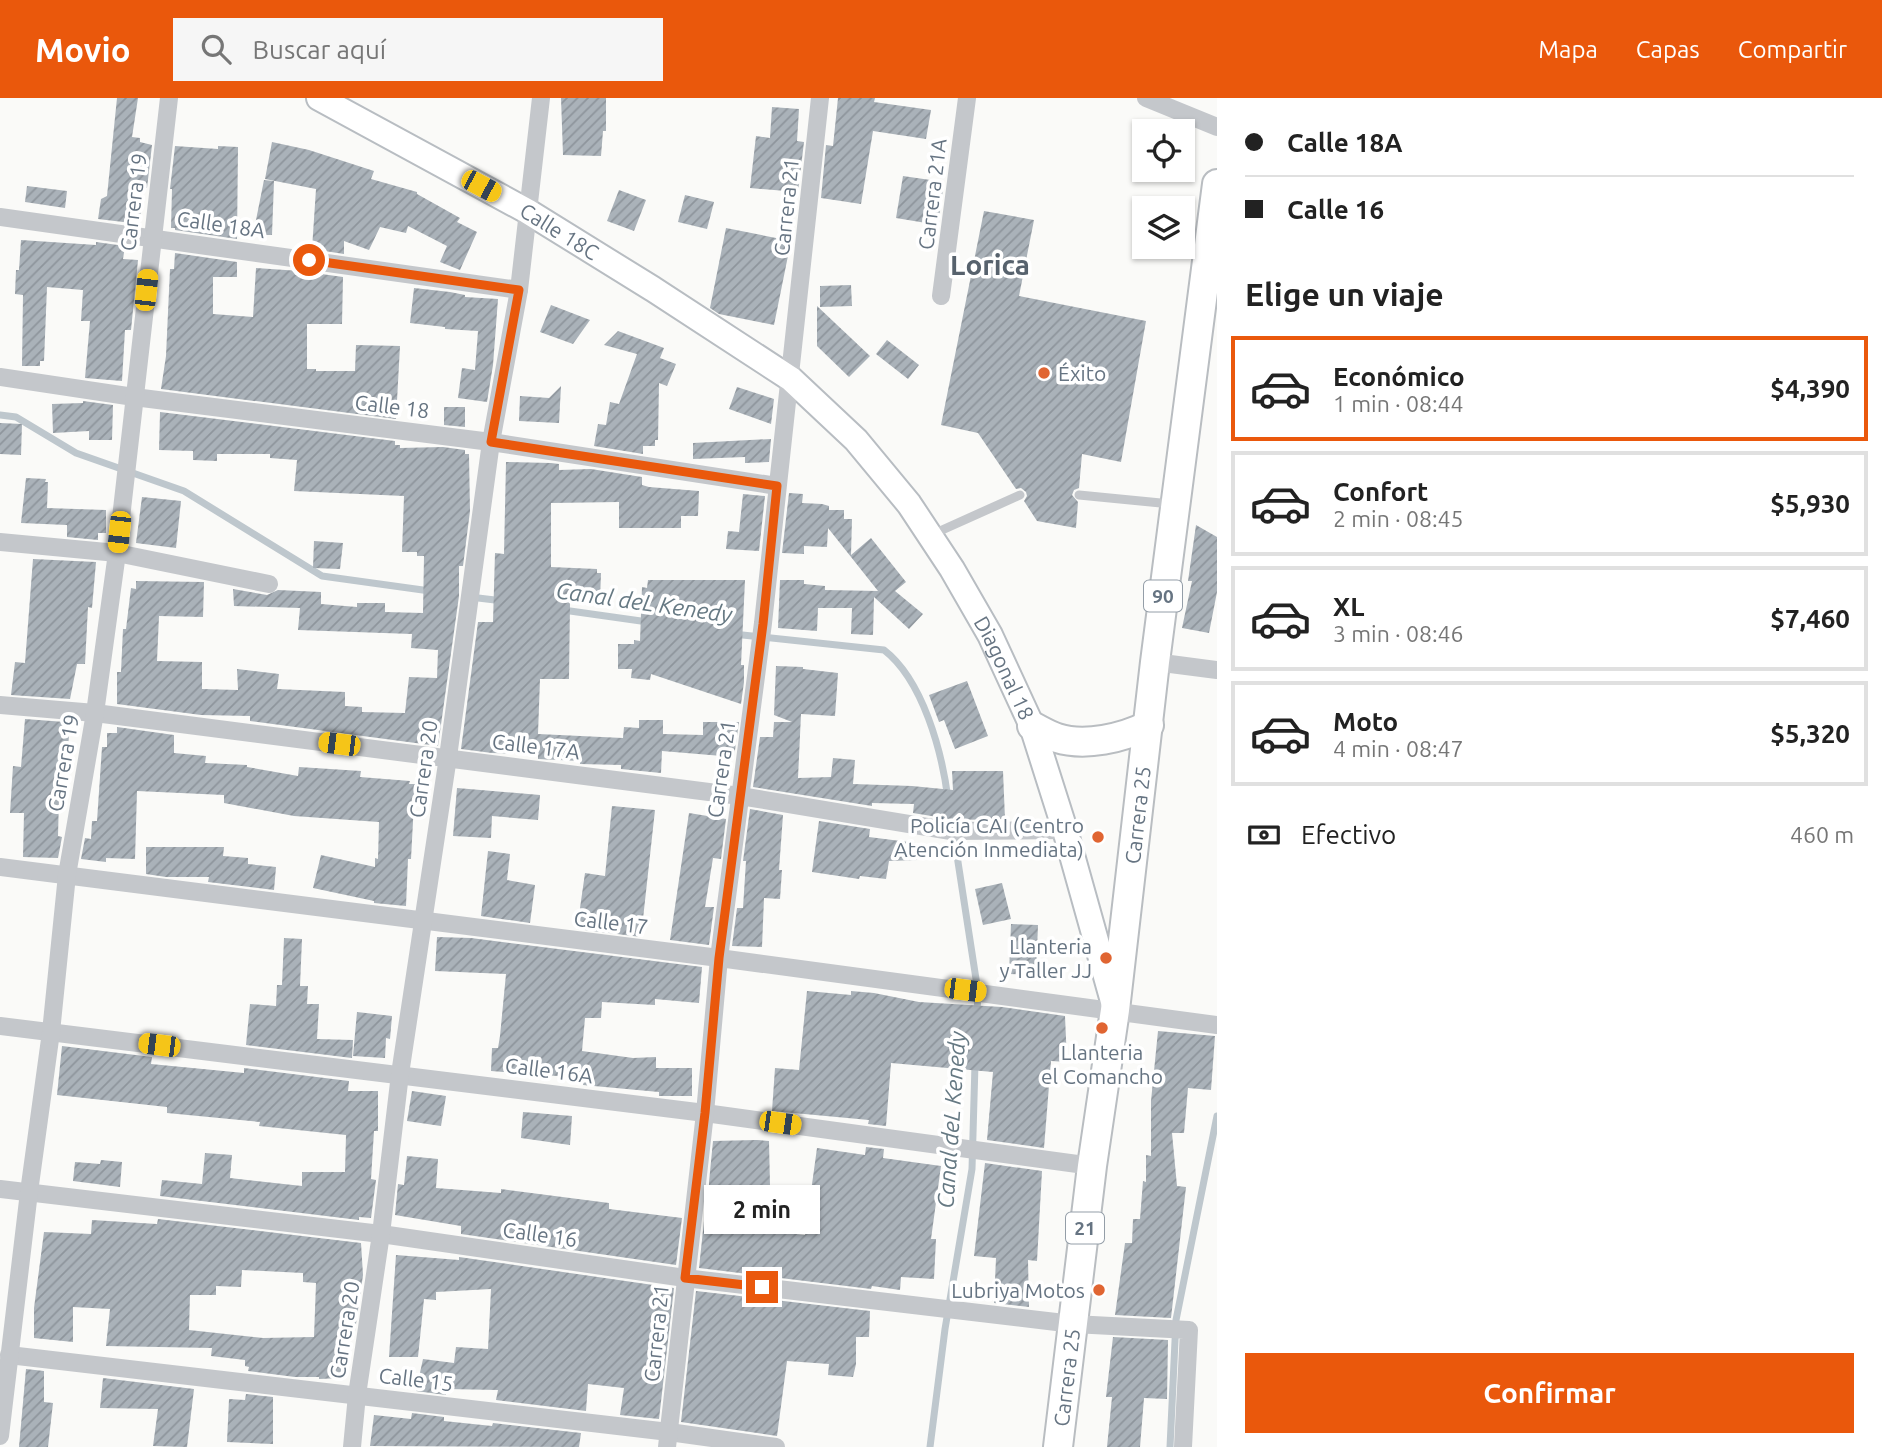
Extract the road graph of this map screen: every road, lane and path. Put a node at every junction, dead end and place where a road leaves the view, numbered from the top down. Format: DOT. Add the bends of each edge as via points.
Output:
graph roads {
  1 [pos="169,98"];
  2 [pos="319,98"];
  3 [pos="541,98"];
  4 [pos="820,98"];
  5 [pos="967,98"];
  6 [pos="1146,98"];
  7 [pos="1217,127"];
  8 [pos="1217,184"];
  9 [pos="527,211"];
  10 [pos="0,217"];
  11 [pos="152,237"];
  12 [pos="519,290"];
  13 [pos="941,296"];
  14 [pos="0,377"];
  15 [pos="791,379"];
  16 [pos="134,397"];
  17 [pos="491,442"];
  18 [pos="777,486"];
  19 [pos="1020,495"];
  20 [pos="1079,495"];
  21 [pos="1175,504"];
  22 [pos="930,536"];
  23 [pos="0,542"];
  24 [pos="117,553"];
  25 [pos="269,584"];
  26 [pos="1155,662"];
  27 [pos="1217,670"];
  28 [pos="0,705"];
  29 [pos="95,713"];
  30 [pos="1149,725"];
  31 [pos="1032,726"];
  32 [pos="448,757"];
  33 [pos="740,796"];
  34 [pos="1065,830"];
  35 [pos="0,867"];
  36 [pos="67,875"];
  37 [pos="424,922"];
  38 [pos="719,958"];
  39 [pos="1115,1010"];
  40 [pos="1216,1025"];
  41 [pos="0,1026"];
  42 [pos="51,1032"];
  43 [pos="400,1074"];
  44 [pos="705,1113"];
  45 [pos="1092,1166"];
  46 [pos="0,1189"];
  47 [pos="29,1192"];
  48 [pos="382,1234"];
  49 [pos="685,1278"];
  50 [pos="1073,1324"];
  51 [pos="9,1355"];
  52 [pos="357,1395"];
  53 [pos="0,1436"];
  54 [pos="668,1440"];
  55 [pos="352,1447"];
  56 [pos="776,1447"];
  57 [pos="1058,1447"];
  58 [pos="1183,1447"];
  1 -- 11 [label="street, Carrera 19"];
  2 -- 9 [label="main road, Calle 18C"];
  3 -- 9 [label="street, Carrera 20"];
  4 -- 15 [label="street, Carrera 21"];
  5 -- 13 [label="street, Carrera 21A"];
  6 -- 7 [label="street"];
  8 -- 21 [label="main road, Carrera 25 / 90"];
  9 -- 12 [label="street, Carrera 20"];
  9 -- 15 [label="main road, Calle 18C"];
  10 -- 11 [label="street, Calle 18A"];
  11 -- 12 [label="street, Calle 18A"];
  11 -- 16 [label="street, Carrera 19"];
  12 -- 17 [label="street, Carrera 20"];
  14 -- 16 [label="street, Calle 18"];
  15 -- 18 [label="street, Carrera 21"];
  15 -- 22 [label="main road, Diagonal 18" via="856,440"];
  16 -- 17 [label="street, Calle 18"];
  16 -- 24 [label="street, Carrera 19"];
  17 -- 18 [label="street, Calle 18"];
  17 -- 32 [label="street, Carrera 20"];
  18 -- 33 [label="street, Carrera 21"];
  19 -- 22 [label="lane"];
  20 -- 21 [label="lane"];
  21 -- 26 [label="main road, Carrera 25 / 90"];
  22 -- 31 [label="main road, Diagonal 18" via="989,635"];
  23 -- 24 [label="street"];
  24 -- 25 [label="street"];
  24 -- 29 [label="street, Carrera 19"];
  26 -- 27 [label="street"];
  26 -- 30 [label="main road, Carrera 25 / 90"];
  28 -- 29 [label="street, Calle 17A"];
  29 -- 32 [label="street, Calle 17A"];
  29 -- 36 [label="street, Carrera 19"];
  30 -- 31 [label="main road" via="1109,739 1083,740 1058,738"];
  30 -- 39 [label="main road, Carrera 25 / 90"];
  31 -- 34 [label="main road, Diagonal 18"];
  32 -- 33 [label="street, Calle 17A"];
  32 -- 37 [label="street, Carrera 20"];
  33 -- 34 [label="street, Calle 17A" via="951,831"];
  33 -- 38 [label="street, Carrera 21"];
  34 -- 39 [label="main road, Diagonal 18"];
  35 -- 36 [label="street, Calle 17"];
  36 -- 37 [label="street, Calle 17"];
  36 -- 42 [label="street, Carrera 19"];
  37 -- 38 [label="street, Calle 17"];
  37 -- 43 [label="street, Carrera 20"];
  38 -- 39 [label="street, Calle 17"];
  38 -- 44 [label="street, Carrera 21"];
  39 -- 40 [label="street, Calle 17"];
  39 -- 45 [label="main road, Carrera 25 / 21"];
  41 -- 42 [label="street, Calle 16A"];
  42 -- 43 [label="street, Calle 16A"];
  42 -- 47 [label="street, Carrera 19"];
  43 -- 44 [label="street, Calle 16A"];
  43 -- 48 [label="street, Carrera 20"];
  44 -- 45 [label="street, Calle 16A"];
  44 -- 49 [label="street, Carrera 21"];
  45 -- 50 [label="main road, Carrera 25 / 21"];
  46 -- 47 [label="street, Calle 16"];
  47 -- 48 [label="street, Calle 16"];
  47 -- 51 [label="street, Carrera 19"];
  48 -- 49 [label="street, Calle 16"];
  48 -- 52 [label="street, Carrera 20"];
  49 -- 50 [label="street, Calle 16"];
  49 -- 54 [label="street, Carrera 21"];
  50 -- 57 [label="main road, Carrera 25 / 21"];
  50 -- 58 [label="street, Calle 16" via="1189,1331"];
  51 -- 52 [label="street, Calle 15"];
  51 -- 53 [label="street, Carrera 19"];
  52 -- 54 [label="street, Calle 15"];
  52 -- 55 [label="street, Carrera 20"];
  54 -- 56 [label="street, Calle 15"];
}
